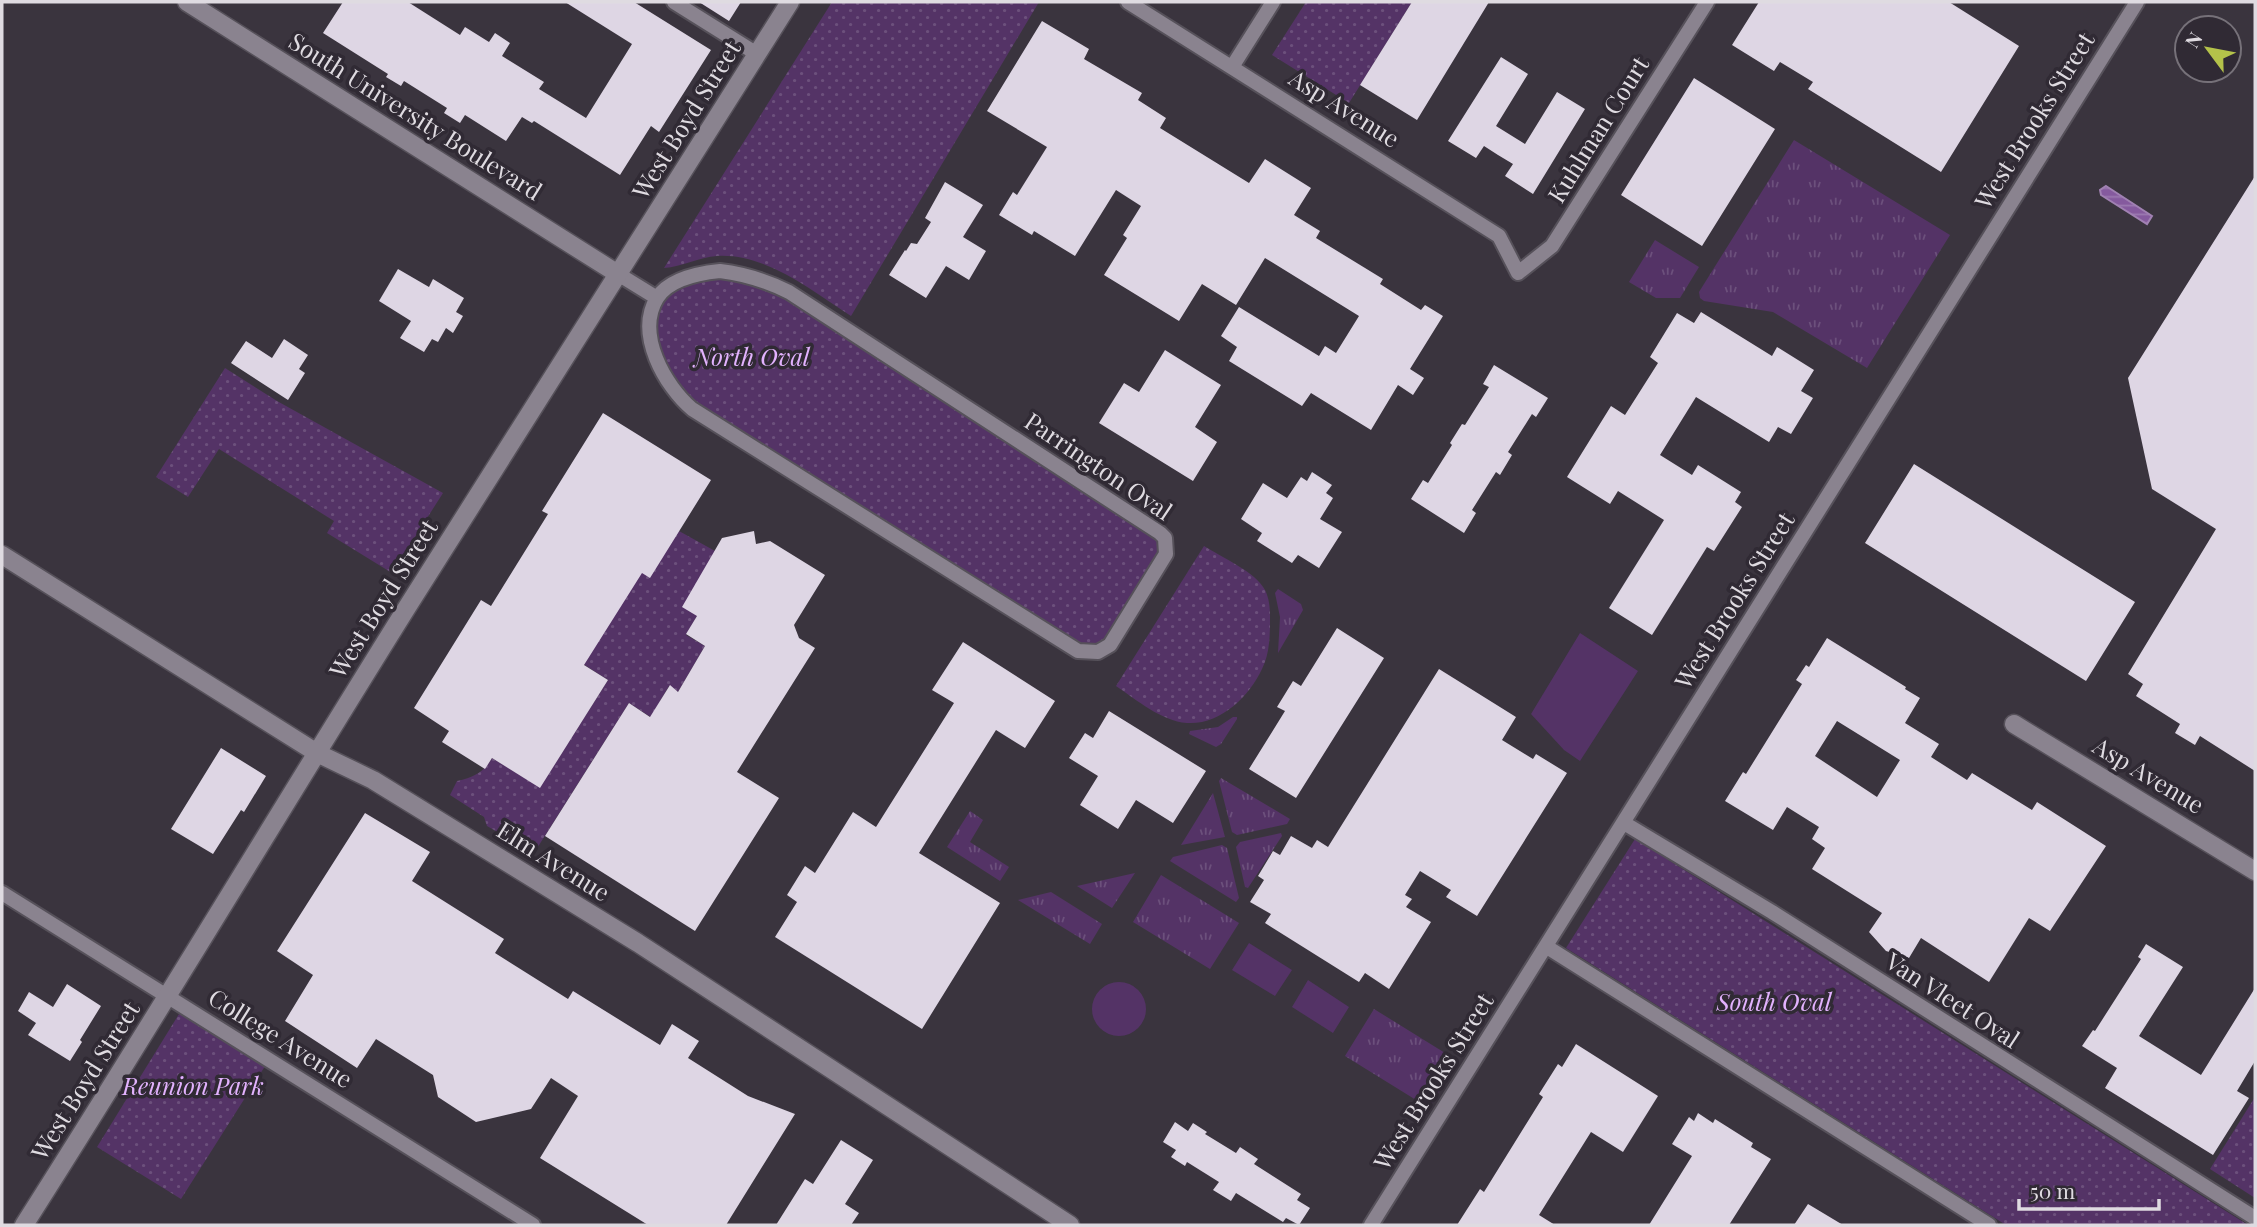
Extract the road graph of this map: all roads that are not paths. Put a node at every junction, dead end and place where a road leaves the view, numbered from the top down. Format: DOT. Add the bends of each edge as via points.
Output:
graph roads {
  1 [pos="187,2"];
  2 [pos="674,2"];
  3 [pos="790,2"];
  4 [pos="1128,2"];
  5 [pos="1273,2"];
  6 [pos="1707,2"];
  7 [pos="2137,2"];
  8 [pos="757,54"];
  9 [pos="1232,67"];
  10 [pos="1518,273"];
  11 [pos="618,274"];
  12 [pos="657,298"];
  13 [pos="2,555"];
  14 [pos="2014,724"];
  15 [pos="317,753"];
  16 [pos="1624,823"];
  17 [pos="2255,871"];
  18 [pos="2,893"];
  19 [pos="1546,947"];
  20 [pos="168,997"];
  21 [pos="2255,1218"];
  22 [pos="24,1225"];
  23 [pos="533,1225"];
  24 [pos="1070,1225"];
  25 [pos="1371,1225"];
  26 [pos="1989,1225"];
  1 -- 11 [label="street, South University Boulevard"];
  2 -- 8 [label="street"];
  3 -- 8 [label="street, West Boyd Street"];
  4 -- 9 [label="street, Asp Avenue"];
  5 -- 9 [label="street"];
  6 -- 10 [label="street, Kuhlman Court" via="1552,246"];
  7 -- 16 [label="street, West Brooks Street"];
  8 -- 11 [label="street, West Boyd Street"];
  9 -- 10 [label="street, Asp Avenue" via="1499,236"];
  11 -- 12 [label="street"];
  11 -- 15 [label="street, West Boyd Street"];
  12 -- 12 [label="street, Parrington Oval" via="650,327 656,361 692,409 1079,650 1098,652 1110,645 1166,554 1165,538 1153,526 769,282 740,273 706,272 674,284"];
  13 -- 15 [label="street, Elm Avenue"];
  14 -- 17 [label="street, Asp Avenue"];
  15 -- 20 [label="street, West Boyd Street"];
  15 -- 24 [label="street, Elm Avenue" via="373,780 638,943"];
  16 -- 19 [label="street, West Brooks Street"];
  16 -- 21 [label="street, Van Vleet Oval"];
  18 -- 20 [label="street, College Avenue"];
  19 -- 25 [label="street, West Brooks Street"];
  19 -- 26 [label="street"];
  20 -- 22 [label="street, West Boyd Street"];
  20 -- 23 [label="street, College Avenue"];
}
